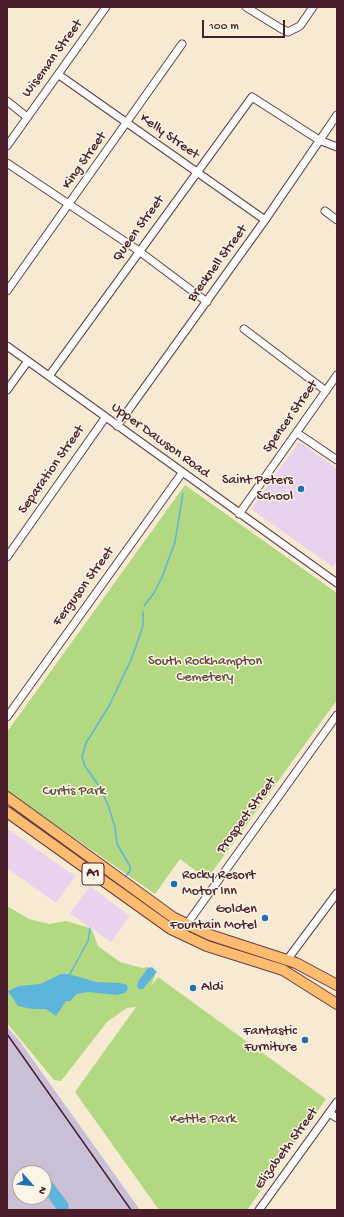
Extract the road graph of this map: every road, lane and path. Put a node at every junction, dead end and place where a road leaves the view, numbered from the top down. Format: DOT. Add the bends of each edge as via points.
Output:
graph roads {
  1 [pos="106,7"];
  2 [pos="246,7"];
  3 [pos="313,7"];
  4 [pos="182,44"];
  5 [pos="59,75"];
  6 [pos="7,101"];
  7 [pos="337,115"];
  8 [pos="27,117"];
  9 [pos="127,123"];
  10 [pos="319,140"];
  11 [pos="7,146"];
  12 [pos="337,147"];
  13 [pos="7,163"];
  14 [pos="196,172"];
  15 [pos="70,205"];
  16 [pos="325,211"];
  17 [pos="265,220"];
  18 [pos="337,220"];
  19 [pos="139,251"];
  20 [pos="7,291"];
  21 [pos="207,302"];
  22 [pos="244,329"];
  23 [pos="7,346"];
  24 [pos="28,361"];
  25 [pos="337,375"];
  26 [pos="49,376"];
  27 [pos="7,390"];
  28 [pos="326,391"];
  29 [pos="105,418"];
  30 [pos="116,426"];
  31 [pos="297,433"];
  32 [pos="337,460"];
  33 [pos="182,473"];
  34 [pos="240,514"];
  35 [pos="7,557"];
  36 [pos="336,581"];
  37 [pos="337,715"];
  38 [pos="7,717"];
  39 [pos="7,798"];
  40 [pos="7,812"];
  41 [pos="7,817"];
  42 [pos="25,825"];
  43 [pos="337,893"];
  44 [pos="187,924"];
  45 [pos="181,934"];
  46 [pos="287,960"];
  47 [pos="337,984"];
  48 [pos="337,1004"];
  49 [pos="337,1102"];
  50 [pos="329,1113"];
  51 [pos="337,1118"];
  52 [pos="259,1210"];
  1 -- 5 [label="street, Wiseman Street"];
  2 -- 3 [label="street" via="288,32 300,26"];
  4 -- 9 [label="street, King Street"];
  5 -- 8 [label="street, Wiseman Street"];
  5 -- 9 [label="street, Kelly Street"];
  6 -- 8 [label="street"];
  7 -- 10 [label="street, Brecknell Street"];
  8 -- 11 [label="street, Wiseman Street"];
  9 -- 14 [label="street, Kelly Street"];
  9 -- 15 [label="street, King Street"];
  10 -- 12 [label="street"];
  10 -- 14 [label="street, Queen Street" via="252,97"];
  10 -- 17 [label="street, Brecknell Street"];
  13 -- 15 [label="street"];
  14 -- 17 [label="street, Kelly Street"];
  14 -- 19 [label="street, Queen Street"];
  15 -- 19 [label="street"];
  15 -- 20 [label="street, King Street"];
  16 -- 18 [label="street"];
  17 -- 21 [label="street, Brecknell Street"];
  19 -- 21 [label="street"];
  19 -- 26 [label="street, Queen Street"];
  21 -- 30 [label="street, Brecknell Street"];
  22 -- 28 [label="street"];
  23 -- 24 [label="street, Upper Dawson Road"];
  24 -- 26 [label="street, Upper Dawson Road"];
  24 -- 27 [label="street"];
  25 -- 28 [label="street, Spencer Street"];
  26 -- 29 [label="street, Upper Dawson Road"];
  28 -- 31 [label="street, Spencer Street"];
  29 -- 30 [label="street, Upper Dawson Road"];
  29 -- 35 [label="street, Separation Street"];
  30 -- 33 [label="street, Upper Dawson Road"];
  31 -- 32 [label="street"];
  31 -- 34 [label="street, Spencer Street"];
  33 -- 34 [label="street, Upper Dawson Road"];
  33 -- 38 [label="street, Ferguson Street"];
  34 -- 36 [label="street, Upper Dawson Road"];
  37 -- 44 [label="street, Prospect Street"];
  39 -- 44 [label="highway, A1" via="161,909"];
  40 -- 42 [label="highway, A1"];
  41 -- 42 [label="highway"];
  42 -- 45 [label="highway, A1" via="137,906"];
  43 -- 46 [label="street"];
  44 -- 45 [label="highway, Prospect Street"];
  44 -- 46 [label="highway, A1" via="224,940"];
  45 -- 48 [label="highway, A1" via="207,946 282,970"];
  46 -- 47 [label="highway, A1"];
  49 -- 50 [label="street, Elizabeth Street"];
  50 -- 51 [label="street"];
  50 -- 52 [label="street, Elizabeth Street"];
}
